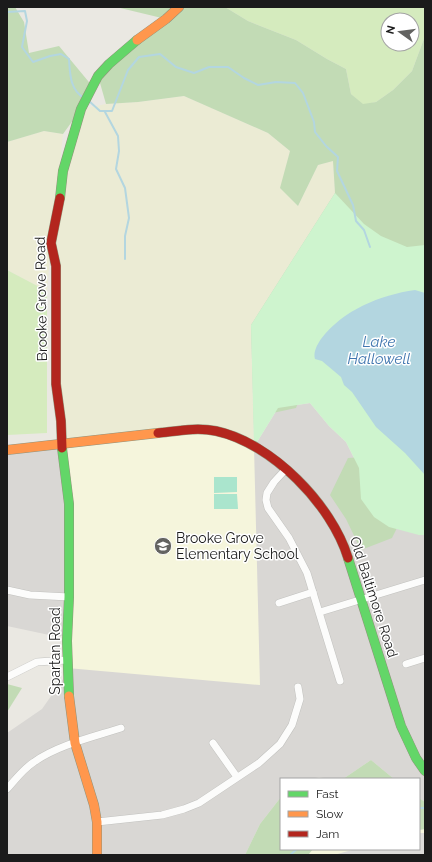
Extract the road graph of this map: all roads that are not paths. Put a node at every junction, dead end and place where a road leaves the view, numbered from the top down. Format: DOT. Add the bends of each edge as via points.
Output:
graph roads {
  1 [pos="179,7"];
  2 [pos="62,444"];
  3 [pos="7,450"];
  4 [pos="286,469"];
  5 [pos="425,580"];
  6 [pos="7,590"];
  7 [pos="313,592"];
  8 [pos="69,597"];
  9 [pos="361,599"];
  10 [pos="279,603"];
  11 [pos="320,612"];
  12 [pos="425,658"];
  13 [pos="67,660"];
  14 [pos="406,664"];
  15 [pos="7,677"];
  16 [pos="340,681"];
  17 [pos="298,687"];
  18 [pos="121,728"];
  19 [pos="75,743"];
  20 [pos="213,743"];
  21 [pos="425,771"];
  22 [pos="237,777"];
  23 [pos="7,789"];
  24 [pos="97,822"];
  25 [pos="97,855"];
  1 -- 2 [label="street, Brooke Grove Road" via="130,46 98,76 81,109 63,172 51,243 56,266 56,384"];
  2 -- 3 [label="street, Old Baltimore Road"];
  2 -- 4 [label="street, Old Baltimore Road" via="198,430 216,431 258,448"];
  2 -- 8 [label="street, Spartan Road" via="69,504"];
  4 -- 7 [label="street" via="274,482 266,500 268,508 297,552"];
  4 -- 9 [label="street, Old Baltimore Road" via="317,502 338,534"];
  5 -- 9 [label="street"];
  6 -- 8 [label="street" via="30,595"];
  7 -- 10 [label="street"];
  7 -- 11 [label="street"];
  8 -- 13 [label="street, Spartan Road"];
  9 -- 11 [label="street"];
  9 -- 21 [label="street, Old Baltimore Road" via="401,726"];
  11 -- 16 [label="street"];
  12 -- 14 [label="street"];
  13 -- 15 [label="street" via="37,662"];
  13 -- 19 [label="street, Spartan Road" via="70,713"];
  17 -- 22 [label="street" via="300,700 286,735 270,754"];
  18 -- 19 [label="street"];
  19 -- 23 [label="street" via="47,754 33,763"];
  19 -- 24 [label="street, Spartan Road" via="93,799"];
  20 -- 22 [label="street"];
  22 -- 24 [label="street" via="184,810"];
  24 -- 25 [label="street, Spartan Road"];
}
